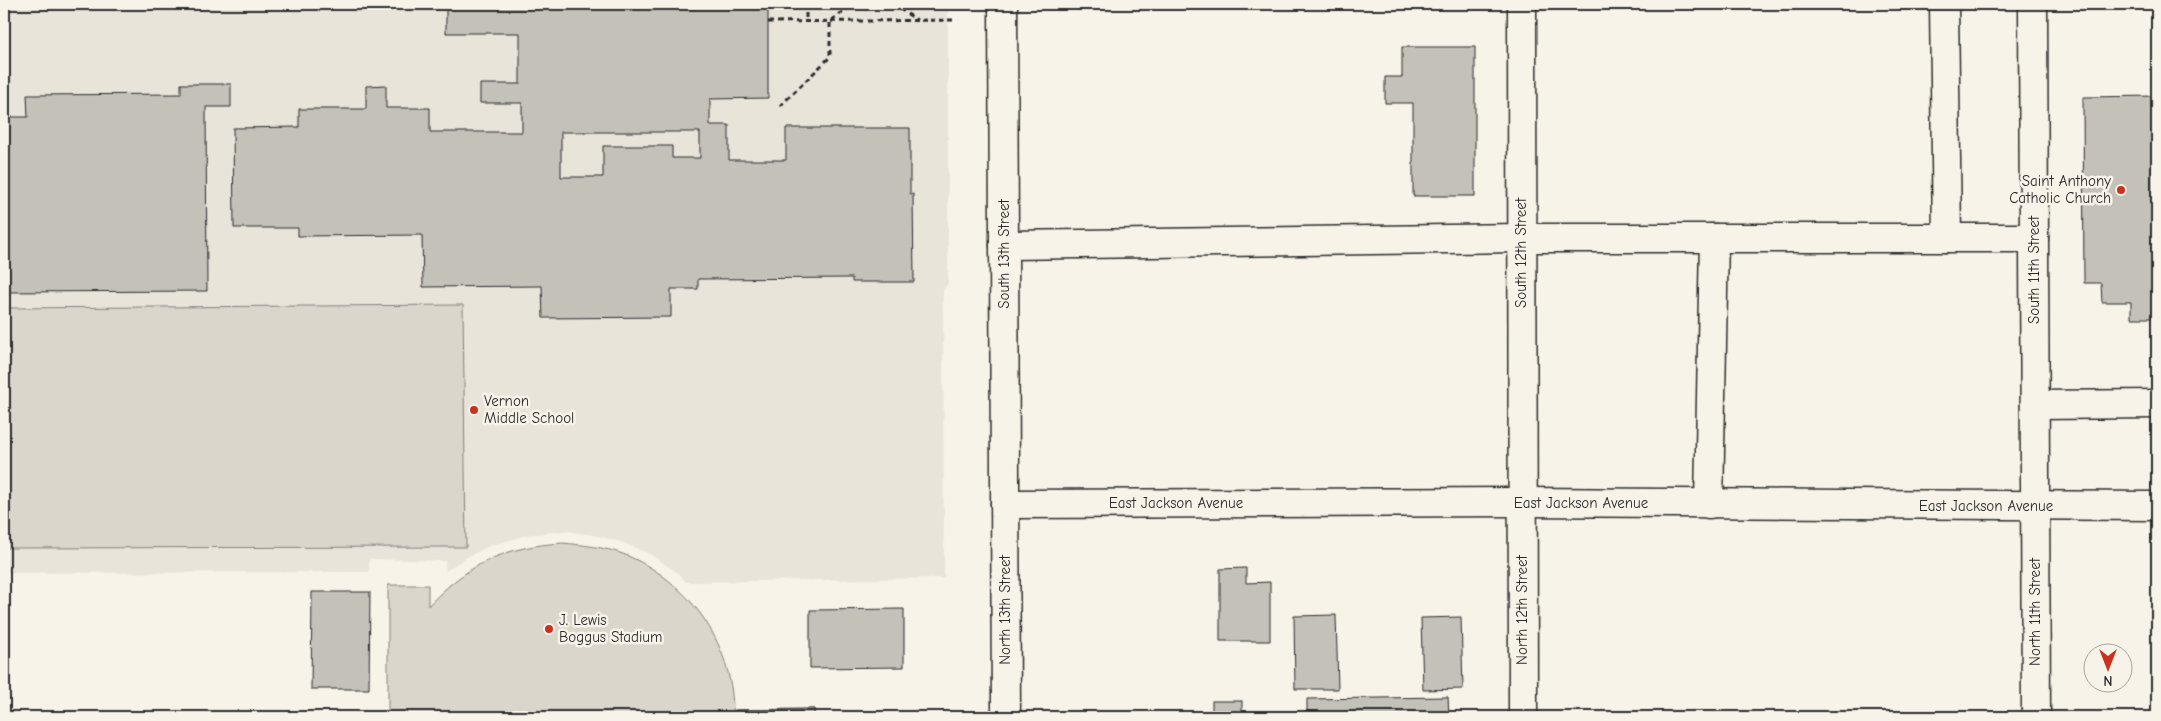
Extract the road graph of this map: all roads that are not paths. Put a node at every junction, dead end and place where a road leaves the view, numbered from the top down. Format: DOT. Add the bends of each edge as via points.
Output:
graph roads {
  1 [pos="1003,4"];
  2 [pos="1522,4"];
  3 [pos="1944,4"];
  4 [pos="2033,4"];
  5 [pos="1521,238"];
  6 [pos="1714,238"];
  7 [pos="1947,238"];
  8 [pos="2034,238"];
  9 [pos="1004,245"];
  10 [pos="2157,404"];
  11 [pos="2035,405"];
  12 [pos="1522,502"];
  13 [pos="1005,504"];
  14 [pos="1709,504"];
  15 [pos="2035,506"];
  16 [pos="2157,506"];
  17 [pos="1006,717"];
  18 [pos="1523,717"];
  19 [pos="2036,717"];
  1 -- 9 [label="street, South 13th Street"];
  2 -- 5 [label="street, South 12th Street"];
  3 -- 7 [label="street"];
  4 -- 8 [label="street, South 11th Street"];
  5 -- 6 [label="street"];
  5 -- 9 [label="street"];
  5 -- 12 [label="street, South 12th Street"];
  6 -- 7 [label="street"];
  6 -- 14 [label="street"];
  7 -- 8 [label="street"];
  8 -- 11 [label="street, South 11th Street"];
  9 -- 13 [label="street, South 13th Street"];
  10 -- 11 [label="street"];
  11 -- 15 [label="street, South 11th Street"];
  12 -- 13 [label="street, East Jackson Avenue"];
  12 -- 14 [label="street, East Jackson Avenue"];
  12 -- 18 [label="street, North 12th Street"];
  13 -- 17 [label="street, North 13th Street"];
  14 -- 15 [label="street, East Jackson Avenue"];
  15 -- 16 [label="street, East Jackson Avenue"];
  15 -- 19 [label="street, North 11th Street"];
}
